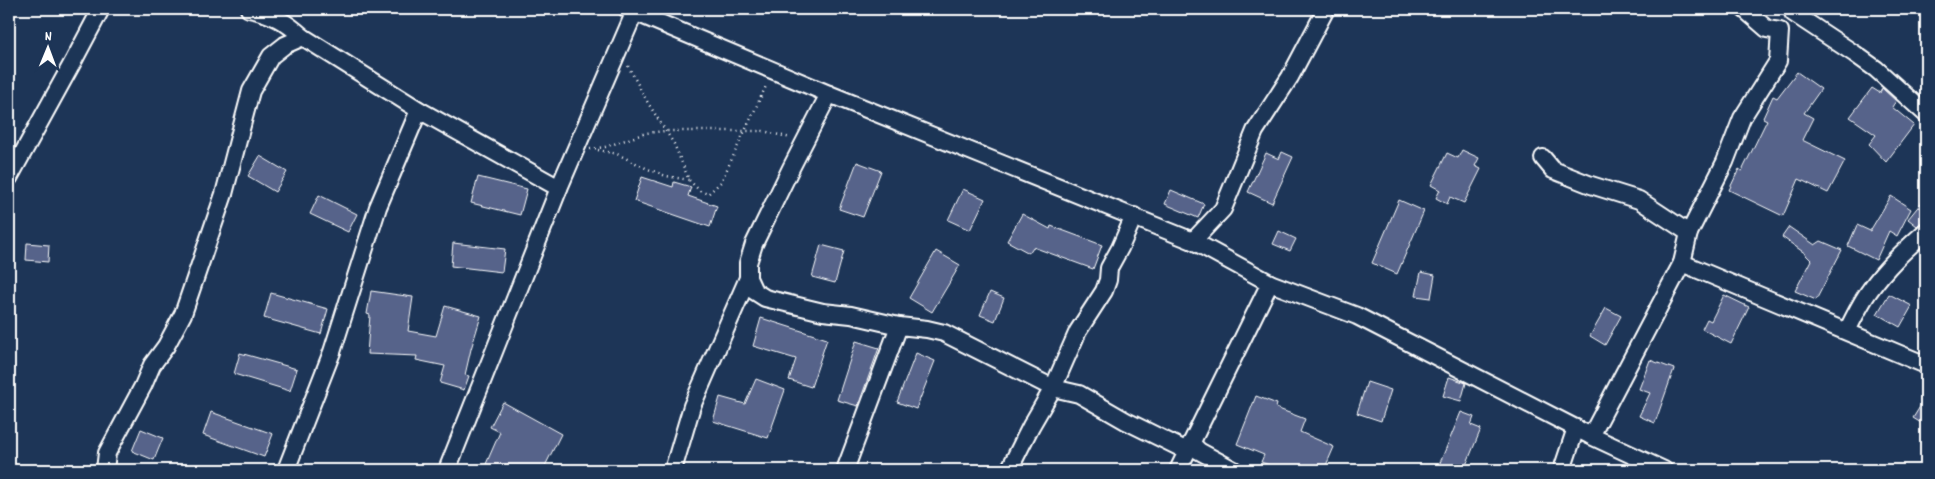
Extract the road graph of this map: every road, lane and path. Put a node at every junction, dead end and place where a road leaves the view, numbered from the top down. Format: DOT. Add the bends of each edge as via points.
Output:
graph roads {
  1 [pos="101,9"];
  2 [pos="250,9"];
  3 [pos="1326,9"];
  4 [pos="1744,9"];
  5 [pos="632,10"];
  6 [pos="1794,11"];
  7 [pos="1780,31"];
  8 [pos="303,37"];
  9 [pos="618,50"];
  10 [pos="773,71"];
  11 [pos="829,94"];
  12 [pos="419,110"];
  13 [pos="1926,114"];
  14 [pos="745,130"];
  15 [pos="665,131"];
  16 [pos="805,139"];
  17 [pos="577,145"];
  18 [pos="594,150"];
  19 [pos="1543,158"];
  20 [pos="9,175"];
  21 [pos="689,180"];
  22 [pos="559,188"];
  23 [pos="1134,216"];
  24 [pos="1926,231"];
  25 [pos="1689,233"];
  26 [pos="1193,240"];
  27 [pos="1682,263"];
  28 [pos="748,278"];
  29 [pos="1270,283"];
  30 [pos="899,326"];
  31 [pos="1847,331"];
  32 [pos="1926,365"];
  33 [pos="1053,388"];
  34 [pos="1576,428"];
  35 [pos="1591,436"];
  36 [pos="1189,447"];
  37 [pos="105,470"];
  38 [pos="286,470"];
  39 [pos="446,470"];
  40 [pos="673,470"];
  41 [pos="845,470"];
  42 [pos="1009,470"];
  43 [pos="1178,470"];
  44 [pos="1234,470"];
  45 [pos="1562,470"];
  46 [pos="1664,470"];
  1 -- 20 [label="street"];
  2 -- 8 [label="street" via="269,13"];
  3 -- 26 [label="street" via="1290,77 1255,131 1223,209"];
  4 -- 7 [label="street" via="1767,29"];
  5 -- 9 [label="street"];
  5 -- 10 [label="street"];
  6 -- 7 [label="street"];
  6 -- 13 [label="street" via="1862,59"];
  7 -- 25 [label="street" via="1778,61 1742,118 1725,162"];
  8 -- 12 [label="street"];
  8 -- 37 [label="street" via="271,56 251,91 224,194 183,314 152,365 107,453"];
  9 -- 15 [label="path"];
  9 -- 17 [label="street"];
  10 -- 11 [label="street"];
  10 -- 14 [label="path"];
  11 -- 16 [label="street"];
  11 -- 23 [label="street"];
  12 -- 22 [label="street"];
  12 -- 38 [label="street" via="378,207 332,352"];
  14 -- 15 [label="path"];
  14 -- 16 [label="path"];
  14 -- 21 [label="path" via="720,182 708,194"];
  15 -- 18 [label="path" via="646,133"];
  15 -- 21 [label="path"];
  16 -- 28 [label="street" via="754,244 748,263"];
  17 -- 18 [label="path"];
  17 -- 22 [label="street"];
  18 -- 21 [label="path" via="617,154 666,176"];
  19 -- 25 [label="street" via="1553,170 1639,200"];
  22 -- 39 [label="street"];
  23 -- 26 [label="street"];
  23 -- 33 [label="street" via="1109,268 1104,291 1078,331"];
  24 -- 31 [label="street" via="1868,291"];
  25 -- 27 [label="street"];
  26 -- 29 [label="street"];
  27 -- 31 [label="street"];
  27 -- 35 [label="street"];
  28 -- 30 [label="street" via="754,291 765,298"];
  28 -- 40 [label="street" via="692,406"];
  29 -- 34 [label="street" via="1357,316"];
  29 -- 36 [label="street"];
  30 -- 33 [label="street" via="944,333"];
  30 -- 41 [label="street"];
  31 -- 32 [label="street"];
  33 -- 36 [label="street" via="1079,394 1126,421"];
  33 -- 42 [label="street"];
  34 -- 35 [label="street"];
  34 -- 45 [label="street"];
  35 -- 46 [label="street"];
  36 -- 43 [label="street"];
  36 -- 44 [label="street"];
}
